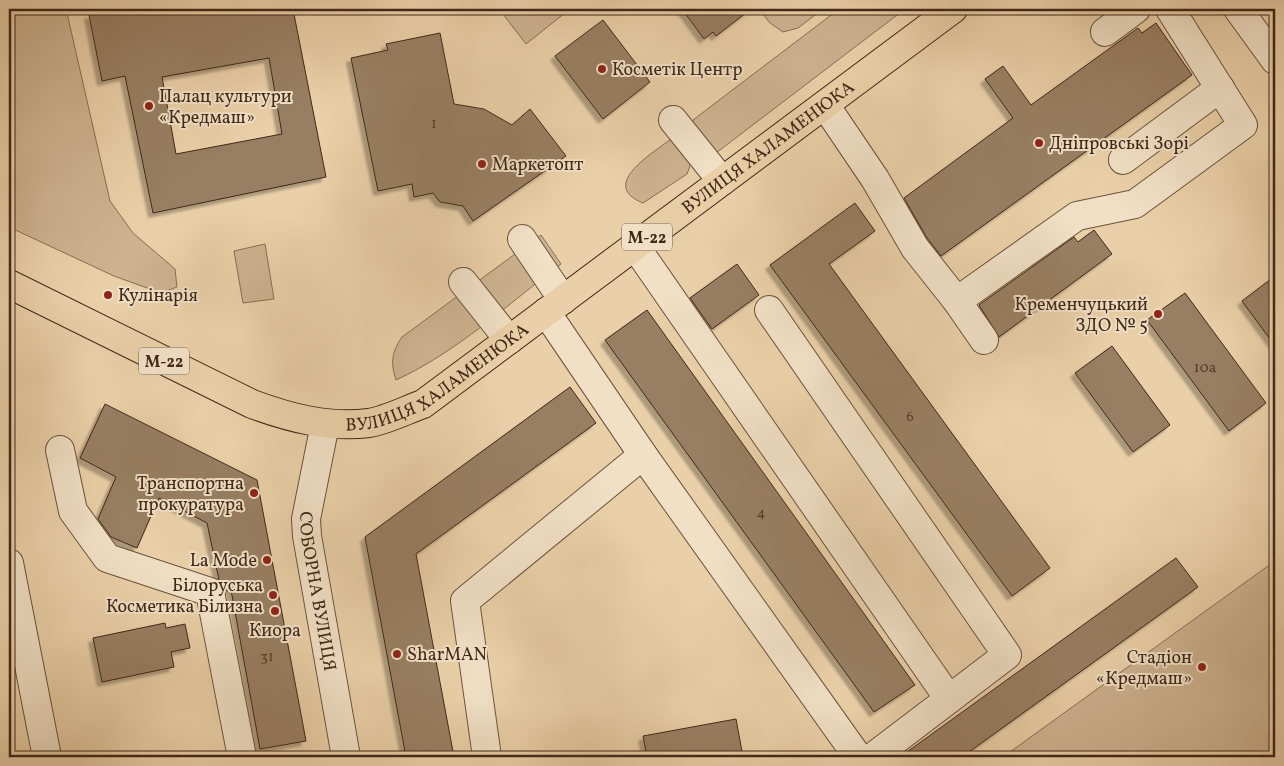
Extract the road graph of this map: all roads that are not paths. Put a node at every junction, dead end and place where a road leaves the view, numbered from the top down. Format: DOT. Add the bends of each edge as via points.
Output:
graph roads {
  1 [pos="953,9"];
  2 [pos="1136,9"];
  3 [pos="1170,9"];
  4 [pos="1238,9"];
  5 [pos="1105,32"];
  6 [pos="1275,60"];
  7 [pos="1220,88"];
  8 [pos="825,104"];
  9 [pos="673,120"];
  10 [pos="1123,160"];
  11 [pos="722,181"];
  12 [pos="522,239"];
  13 [pos="635,246"];
  14 [pos="463,282"];
  15 [pos="9,284"];
  16 [pos="957,301"];
  17 [pos="554,306"];
  18 [pos="768,310"];
  19 [pos="509,340"];
  20 [pos="984,340"];
  21 [pos="324,424"];
  22 [pos="60,450"];
  23 [pos="644,455"];
  24 [pos="9,563"];
  25 [pos="949,699"];
  26 [pos="46,757"];
  27 [pos="242,757"];
  28 [pos="341,757"];
  29 [pos="487,757"];
  30 [pos="858,757"];
  31 [pos="873,757"];
  1 -- 8 [label="highway, ВУЛИЦЯ ХАЛАМЕНЮКА / М-22"];
  2 -- 5 [label="street"];
  3 -- 7 [label="street"];
  4 -- 6 [label="street"];
  7 -- 10 [label="street"];
  7 -- 16 [label="street" via="1243,125 1135,204 1077,216"];
  8 -- 11 [label="highway, ВУЛИЦЯ ХАЛАМЕНЮКА / М-22"];
  8 -- 16 [label="street" via="886,181 915,248"];
  9 -- 11 [label="street"];
  11 -- 13 [label="highway, ВУЛИЦЯ ХАЛАМЕНЮКА / М-22"];
  12 -- 17 [label="street"];
  13 -- 17 [label="highway, ВУЛИЦЯ ХАЛАМЕНЮКА / М-22"];
  13 -- 25 [label="street"];
  14 -- 19 [label="street"];
  15 -- 21 [label="highway, М-22" via="252,404"];
  16 -- 20 [label="street"];
  17 -- 19 [label="highway, ВУЛИЦЯ ХАЛАМЕНЮКА / М-22"];
  17 -- 23 [label="street"];
  18 -- 25 [label="street" via="1007,655"];
  19 -- 21 [label="highway, ВУЛИЦЯ ХАЛАМЕНЮКА / М-22" via="423,404 370,422"];
  21 -- 28 [label="street, СОБОРНА ВУЛИЦЯ" via="306,519"];
  22 -- 27 [label="street" via="73,511 107,558 210,592"];
  23 -- 29 [label="street" via="465,601"];
  23 -- 30 [label="street"];
  24 -- 26 [label="street"];
  25 -- 31 [label="street"];
}
